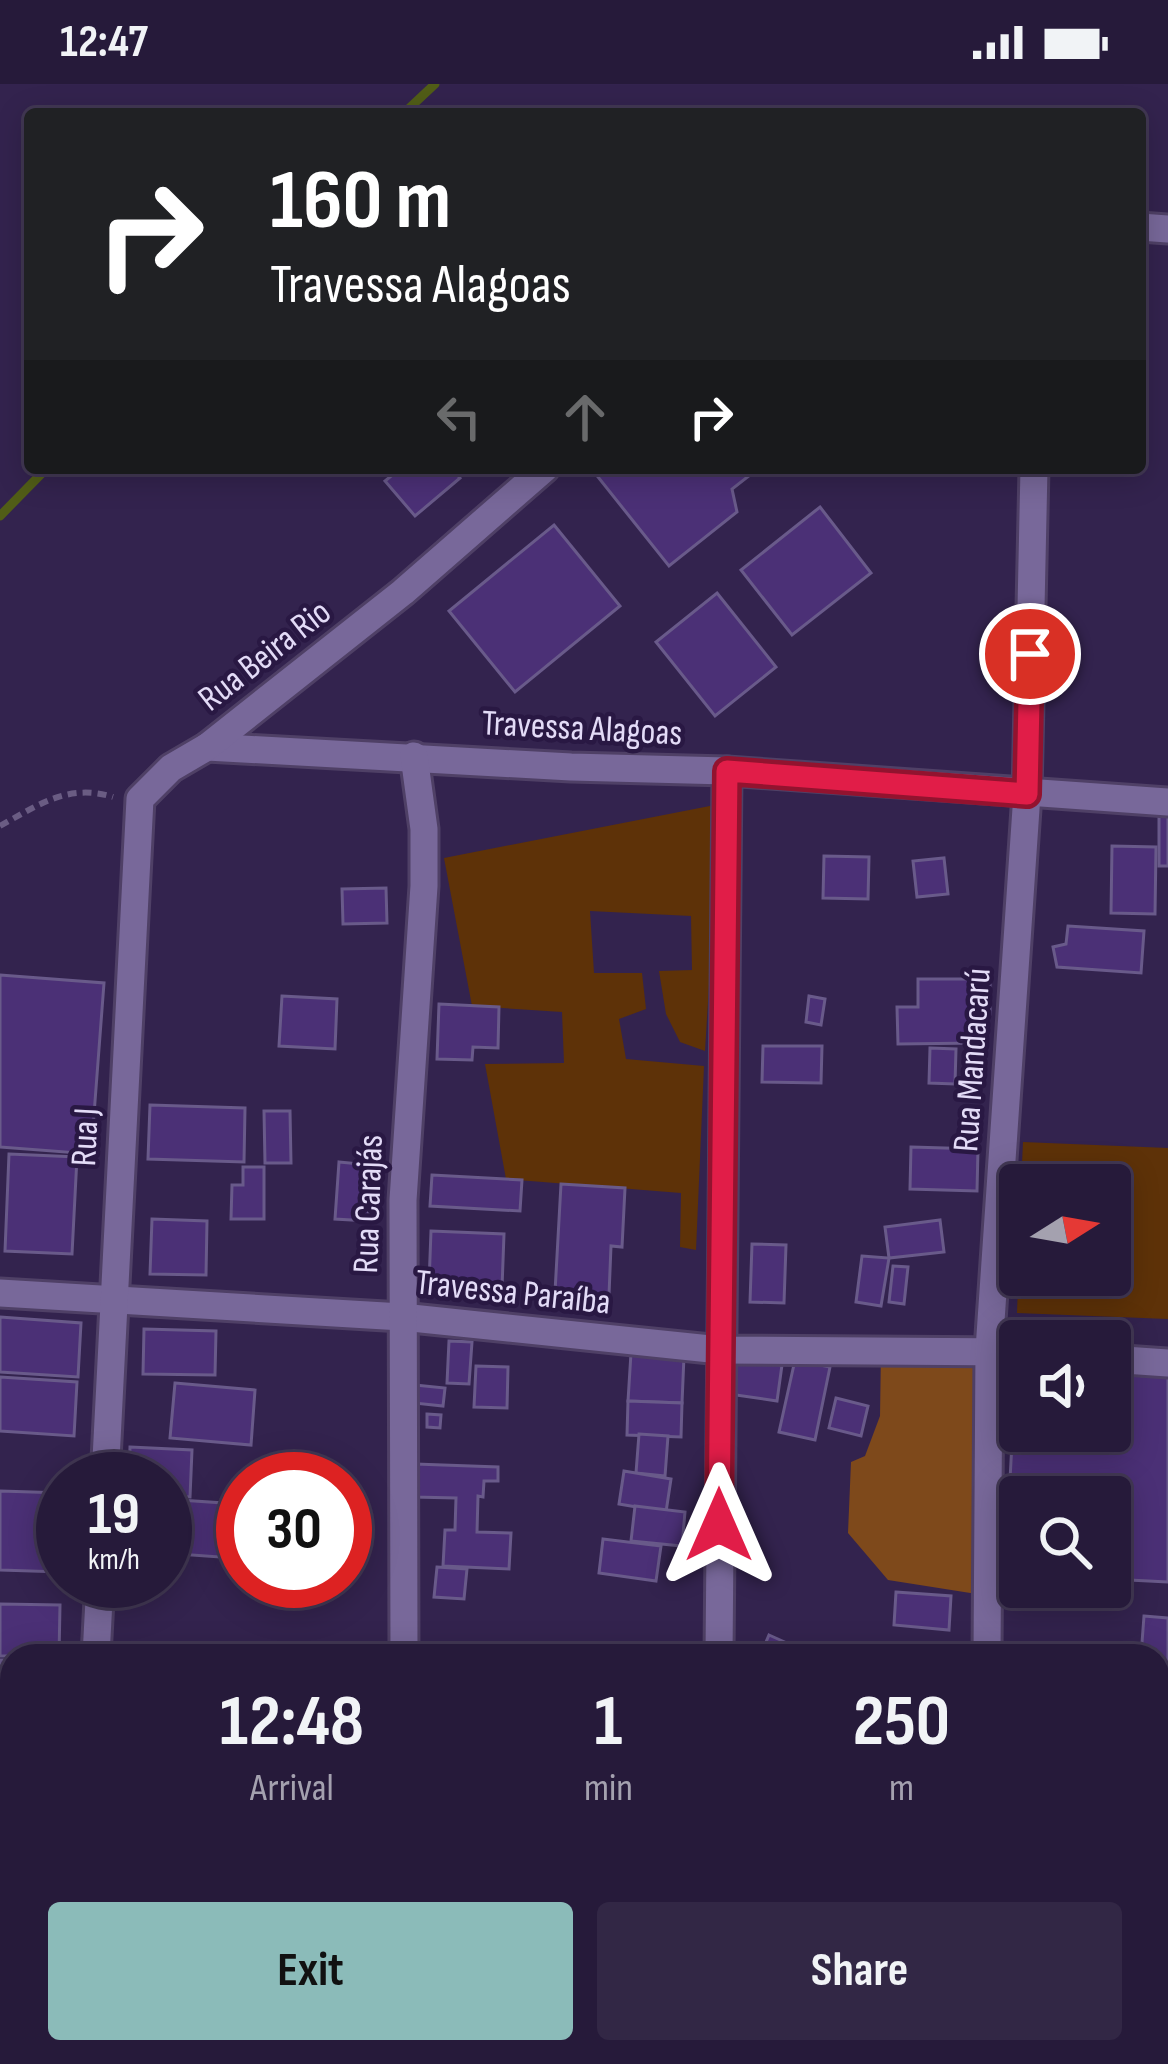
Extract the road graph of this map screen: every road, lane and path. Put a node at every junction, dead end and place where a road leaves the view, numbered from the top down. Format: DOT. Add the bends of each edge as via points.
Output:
graph roads {
  1 [pos="538,474"];
  2 [pos="1034,474"];
  3 [pos="207,748"];
  4 [pos="413,756"];
  5 [pos="727,771"];
  6 [pos="1027,794"];
  7 [pos="140,799"];
  8 [pos="1168,802"];
  9 [pos="0,826"];
  10 [pos="0,1293"];
  11 [pos="114,1302"];
  12 [pos="402,1318"];
  13 [pos="720,1350"];
  14 [pos="989,1350"];
  15 [pos="999,1351"];
  16 [pos="1131,1360"];
  17 [pos="1168,1363"];
  18 [pos="106,1452"];
  19 [pos="99,1608"];
  20 [pos="97,1644"];
  21 [pos="404,1644"];
  22 [pos="719,1644"];
  23 [pos="987,1644"];
  1 -- 3 [label="street, Rua Beira Rio"];
  2 -- 6 [label="street, Rua Mandacarú"];
  3 -- 4 [label="street, Travessa Alagoas"];
  3 -- 7 [label="street, Rua Beira Rio"];
  4 -- 5 [label="street, Travessa Alagoas"];
  4 -- 12 [label="street, Rua Carajás" via="424,886"];
  5 -- 6 [label="street, Travessa Alagoas"];
  5 -- 13 [label="street"];
  6 -- 8 [label="street, Travessa Alagoas"];
  6 -- 14 [label="street, Rua Mandacarú"];
  7 -- 9 [label="path" via="84,790"];
  7 -- 11 [label="street, Rua J"];
  10 -- 11 [label="street, Travessa Paraíba"];
  11 -- 12 [label="street, Travessa Paraíba"];
  11 -- 18 [label="street, Rua J"];
  12 -- 13 [label="street, Travessa Paraíba"];
  12 -- 21 [label="street, Rua Carajás"];
  13 -- 14 [label="street, Travessa Paraíba"];
  13 -- 22 [label="street"];
  14 -- 15 [label="street, Travessa Paraíba"];
  14 -- 23 [label="street, Rua Mandacarú"];
  16 -- 17 [label="street"];
  19 -- 20 [label="street"];
}
